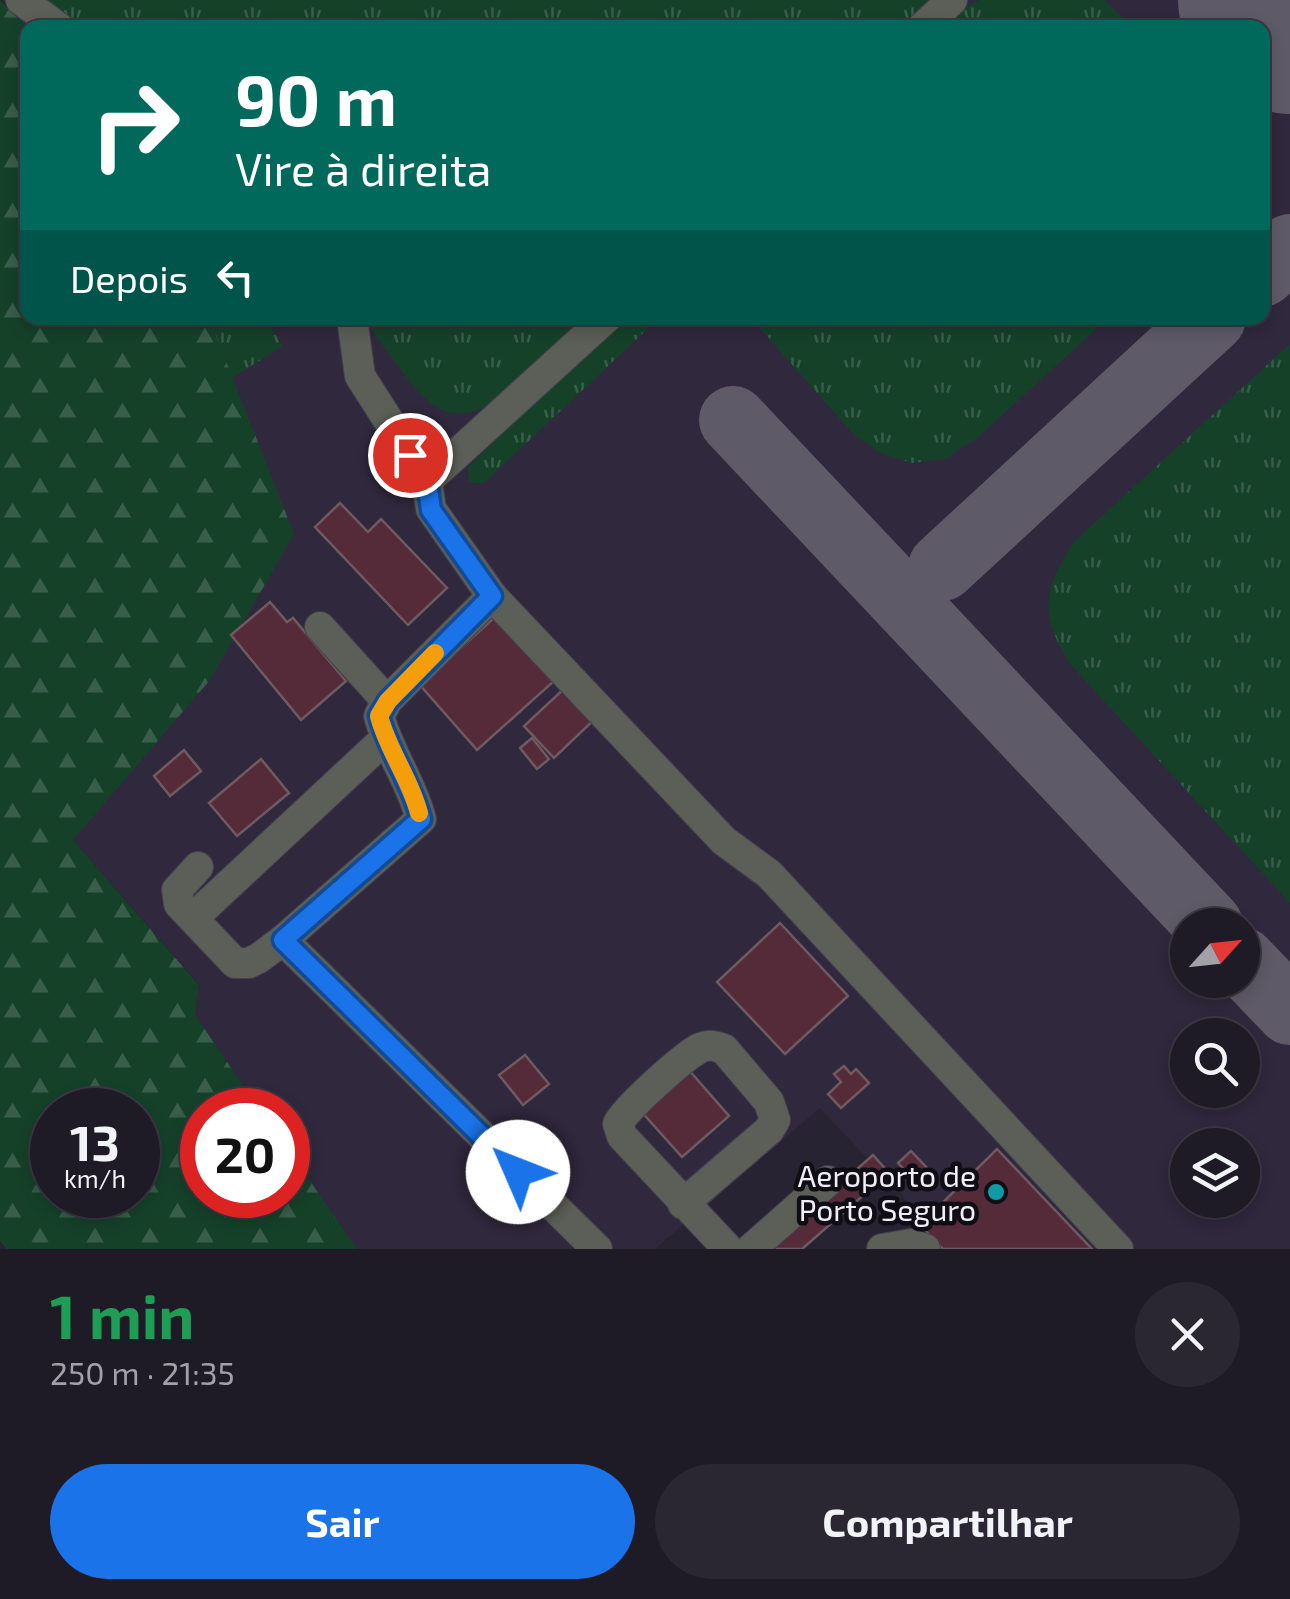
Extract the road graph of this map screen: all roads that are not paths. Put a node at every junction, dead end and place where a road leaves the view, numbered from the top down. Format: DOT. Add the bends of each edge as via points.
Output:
graph roads {
  1 [pos="21,0"];
  2 [pos="952,0"];
  3 [pos="49,20"];
  4 [pos="931,20"];
  5 [pos="353,325"];
  6 [pos="598,325"];
  7 [pos="427,481"];
  8 [pos="492,596"];
  9 [pos="320,627"];
  10 [pos="388,701"];
  11 [pos="385,739"];
  12 [pos="198,867"];
  13 [pos="192,918"];
  14 [pos="283,940"];
  15 [pos="828,1181"];
  16 [pos="682,1204"];
  17 [pos="597,1249"];
  18 [pos="728,1249"];
  19 [pos="751,1249"];
  20 [pos="882,1249"];
  21 [pos="924,1249"];
  22 [pos="1118,1249"];
  1 -- 3 [label="lane"];
  2 -- 4 [label="lane"];
  5 -- 7 [label="lane" via="360,376"];
  6 -- 7 [label="lane"];
  7 -- 8 [label="lane" via="431,510"];
  8 -- 10 [label="lane"];
  8 -- 22 [label="lane" via="724,842 768,874"];
  9 -- 10 [label="lane"];
  10 -- 11 [label="lane" via="379,716"];
  11 -- 13 [label="lane"];
  11 -- 14 [label="lane" via="413,789 421,819"];
  12 -- 13 [label="lane" via="177,890"];
  13 -- 14 [label="lane" via="235,963 260,958"];
  14 -- 17 [label="lane"];
  15 -- 19 [label="lane"];
  16 -- 16 [label="lane" via="618,1124 698,1049 714,1046 770,1102 776,1120"];
  16 -- 18 [label="lane"];
  20 -- 21 [label="lane"];
}
